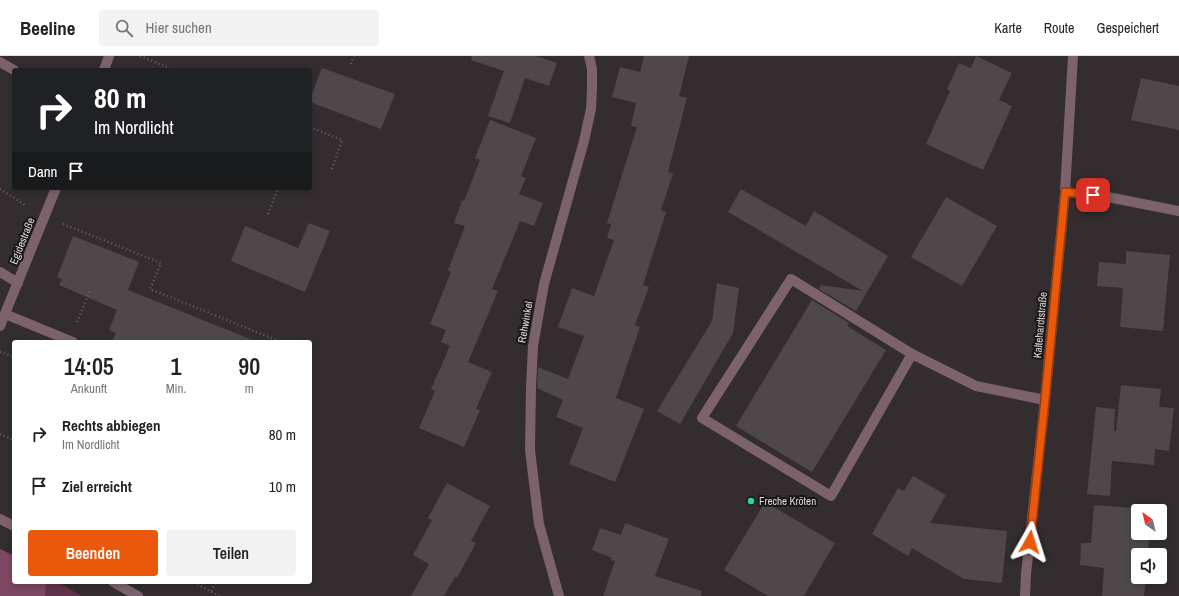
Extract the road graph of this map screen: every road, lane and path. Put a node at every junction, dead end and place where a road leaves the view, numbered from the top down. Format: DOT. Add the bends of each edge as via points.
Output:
graph roads {
  1 [pos="109,56"];
  2 [pos="140,56"];
  3 [pos="354,56"];
  4 [pos="589,56"];
  5 [pos="1073,56"];
  6 [pos="0,62"];
  7 [pos="351,64"];
  8 [pos="105,68"];
  9 [pos="169,68"];
  10 [pos="12,69"];
  11 [pos="312,127"];
  12 [pos="332,169"];
  13 [pos="0,189"];
  14 [pos="55,190"];
  15 [pos="277,190"];
  16 [pos="1065,192"];
  17 [pos="1179,211"];
  18 [pos="268,214"];
  19 [pos="45,217"];
  20 [pos="0,272"];
  21 [pos="18,283"];
  22 [pos="90,291"];
  23 [pos="5,314"];
  24 [pos="0,326"];
  25 [pos="69,340"];
  26 [pos="71,340"];
  27 [pos="274,340"];
  28 [pos="0,352"];
  29 [pos="912,354"];
  30 [pos="12,356"];
  31 [pos="1045,400"];
  32 [pos="0,434"];
  33 [pos="12,439"];
  34 [pos="0,518"];
  35 [pos="12,525"];
  36 [pos="117,584"];
  37 [pos="198,584"];
  38 [pos="215,584"];
  39 [pos="211,591"];
  40 [pos="138,596"];
  41 [pos="220,596"];
  42 [pos="559,596"];
  43 [pos="1025,596"];
  1 -- 8 [label="street"];
  2 -- 9 [label="path"];
  3 -- 7 [label="path"];
  4 -- 42 [label="street, Rehwinkel" via="592,76 591,109 544,284 533,346 530,450 539,524"];
  5 -- 16 [label="street, Kaltehardtstraße"];
  6 -- 10 [label="street"];
  11 -- 12 [label="path" via="342,140"];
  13 -- 19 [label="path"];
  14 -- 19 [label="street, Egidestraße"];
  15 -- 18 [label="path"];
  16 -- 17 [label="street" via="1108,197"];
  16 -- 31 [label="street, Kaltehardtstraße"];
  19 -- 21 [label="street, Egidestraße"];
  19 -- 27 [label="path" via="161,263 150,289"];
  20 -- 21 [label="street"];
  21 -- 23 [label="street, Egidestraße"];
  22 -- 26 [label="path"];
  23 -- 24 [label="street, Egidestraße"];
  23 -- 25 [label="street"];
  28 -- 30 [label="path"];
  29 -- 29 [label="street" via="791,279 702,418 831,496"];
  29 -- 31 [label="street" via="976,386"];
  31 -- 43 [label="street, Kaltehardtstraße"];
  32 -- 33 [label="path"];
  34 -- 35 [label="street"];
  36 -- 40 [label="street"];
  37 -- 39 [label="path"];
  38 -- 39 [label="path"];
  39 -- 41 [label="path"];
}
